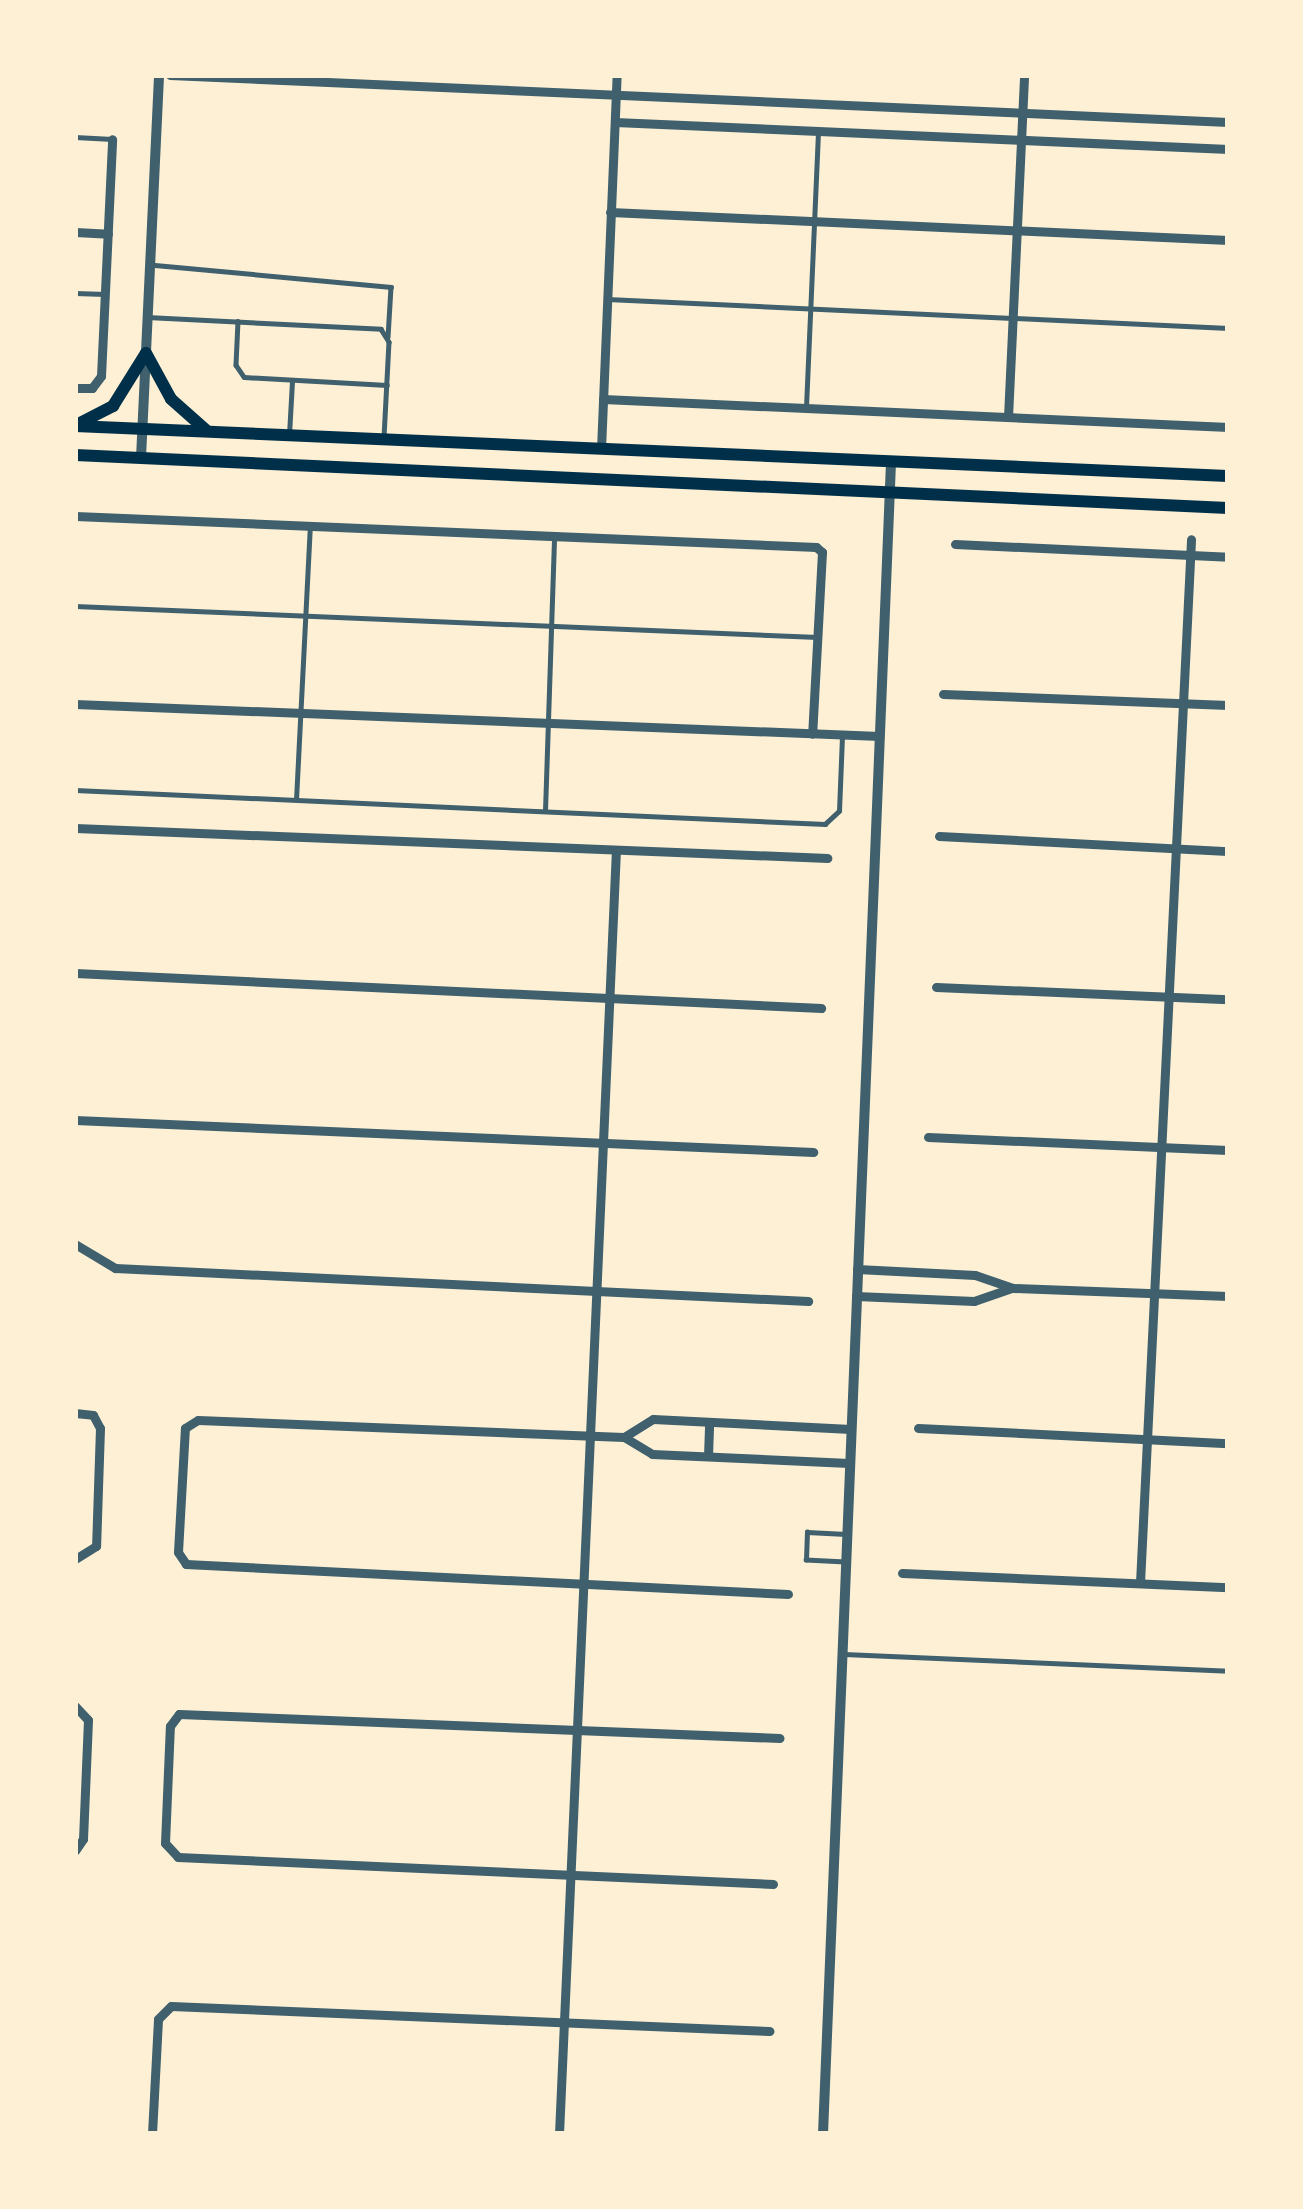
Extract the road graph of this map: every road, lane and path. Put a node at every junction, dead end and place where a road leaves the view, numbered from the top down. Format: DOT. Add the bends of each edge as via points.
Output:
graph roads {
  1 [pos="159,75"];
  2 [pos="170,75"];
  3 [pos="617,75"];
  4 [pos="1024,75"];
  5 [pos="616,97"];
  6 [pos="1022,111"];
  7 [pos="615,122"];
  8 [pos="1228,122"];
  9 [pos="818,131"];
  10 [pos="75,137"];
  11 [pos="112,139"];
  12 [pos="1021,140"];
  13 [pos="1228,149"];
  14 [pos="610,212"];
  15 [pos="814,221"];
  16 [pos="1016,230"];
  17 [pos="75,232"];
  18 [pos="108,234"];
  19 [pos="1228,240"];
  20 [pos="150,265"];
  21 [pos="75,293"];
  22 [pos="105,294"];
  23 [pos="607,299"];
  24 [pos="810,309"];
  25 [pos="148,317"];
  26 [pos="1013,318"];
  27 [pos="238,321"];
  28 [pos="1228,328"];
  29 [pos="388,337"];
  30 [pos="146,353"];
  31 [pos="292,381"];
  32 [pos="387,385"];
  33 [pos="75,388"];
  34 [pos="603,399"];
  35 [pos="806,408"];
  36 [pos="1008,417"];
  37 [pos="75,425"];
  38 [pos="1228,427"];
  39 [pos="142,428"];
  40 [pos="206,431"];
  41 [pos="289,435"];
  42 [pos="384,439"];
  43 [pos="601,448"];
  44 [pos="75,455"];
  45 [pos="141,458"];
  46 [pos="892,461"];
  47 [pos="1228,476"];
  48 [pos="890,493"];
  49 [pos="1228,508"];
  50 [pos="75,516"];
  51 [pos="310,527"];
  52 [pos="554,538"];
  53 [pos="1191,539"];
  54 [pos="955,544"];
  55 [pos="1190,556"];
  56 [pos="1228,557"];
  57 [pos="75,606"];
  58 [pos="306,615"];
  59 [pos="550,625"];
  60 [pos="817,637"];
  61 [pos="944,694"];
  62 [pos="75,704"];
  63 [pos="1184,704"];
  64 [pos="1228,705"];
  65 [pos="300,713"];
  66 [pos="546,723"];
  67 [pos="812,734"];
  68 [pos="842,736"];
  69 [pos="880,736"];
  70 [pos="75,790"];
  71 [pos="296,800"];
  72 [pos="544,811"];
  73 [pos="75,828"];
  74 [pos="939,836"];
  75 [pos="1176,848"];
  76 [pos="616,850"];
  77 [pos="1228,851"];
  78 [pos="827,858"];
  79 [pos="75,973"];
  80 [pos="936,987"];
  81 [pos="1168,997"];
  82 [pos="611,998"];
  83 [pos="1228,999"];
  84 [pos="820,1008"];
  85 [pos="75,1120"];
  86 [pos="928,1137"];
  87 [pos="606,1144"];
  88 [pos="1161,1148"];
  89 [pos="1228,1150"];
  90 [pos="813,1152"];
  91 [pos="75,1244"];
  92 [pos="857,1269"];
  93 [pos="1013,1288"];
  94 [pos="601,1292"];
  95 [pos="1154,1294"];
  96 [pos="856,1296"];
  97 [pos="1228,1296"];
  98 [pos="808,1301"];
  99 [pos="78,1413"];
  100 [pos="709,1422"];
  101 [pos="918,1428"];
  102 [pos="851,1429"];
  103 [pos="594,1436"];
  104 [pos="624,1438"];
  105 [pos="1147,1439"];
  106 [pos="1228,1443"];
  107 [pos="708,1456"];
  108 [pos="849,1462"];
  109 [pos="846,1534"];
  110 [pos="75,1558"];
  111 [pos="845,1562"];
  112 [pos="902,1573"];
  113 [pos="1140,1583"];
  114 [pos="585,1585"];
  115 [pos="1228,1587"];
  116 [pos="788,1594"];
  117 [pos="842,1654"];
  118 [pos="1228,1672"];
  119 [pos="76,1706"];
  120 [pos="578,1730"];
  121 [pos="780,1738"];
  122 [pos="75,1850"];
  123 [pos="571,1876"];
  124 [pos="773,1884"];
  125 [pos="564,2021"];
  126 [pos="769,2031"];
  127 [pos="152,2134"];
  128 [pos="559,2134"];
  129 [pos="823,2134"];
  1 -- 20 [label="street"];
  2 -- 5 [label="street"];
  3 -- 5 [label="street"];
  4 -- 6 [label="street"];
  5 -- 6 [label="street"];
  5 -- 7 [label="street"];
  6 -- 8 [label="street"];
  6 -- 12 [label="street"];
  7 -- 9 [label="street"];
  7 -- 14 [label="street"];
  9 -- 12 [label="street"];
  9 -- 15 [label="lane"];
  10 -- 11 [label="lane"];
  11 -- 18 [label="street"];
  12 -- 13 [label="street"];
  12 -- 16 [label="street"];
  14 -- 15 [label="street"];
  14 -- 23 [label="street"];
  15 -- 16 [label="street"];
  15 -- 24 [label="lane"];
  16 -- 19 [label="street"];
  16 -- 26 [label="street"];
  17 -- 18 [label="street"];
  18 -- 22 [label="street"];
  20 -- 25 [label="street"];
  20 -- 29 [label="lane" via="386,285 393,290"];
  21 -- 22 [label="lane"];
  22 -- 33 [label="street" via="97,386"];
  23 -- 24 [label="lane"];
  23 -- 34 [label="street"];
  24 -- 26 [label="lane"];
  24 -- 35 [label="lane"];
  25 -- 27 [label="lane"];
  25 -- 30 [label="street"];
  26 -- 28 [label="lane"];
  26 -- 36 [label="street"];
  27 -- 29 [label="lane" via="376,328"];
  27 -- 31 [label="lane" via="240,374"];
  29 -- 32 [label="lane"];
  30 -- 37 [label="main road" via="113,406"];
  30 -- 39 [label="street"];
  30 -- 40 [label="main road" via="171,398"];
  31 -- 32 [label="lane"];
  31 -- 41 [label="lane"];
  32 -- 42 [label="lane"];
  34 -- 35 [label="street"];
  34 -- 43 [label="street"];
  35 -- 36 [label="street"];
  36 -- 38 [label="street"];
  37 -- 39 [label="main road"];
  39 -- 40 [label="main road"];
  39 -- 45 [label="street"];
  40 -- 41 [label="main road"];
  41 -- 42 [label="main road"];
  42 -- 43 [label="main road"];
  43 -- 46 [label="main road"];
  44 -- 45 [label="main road"];
  45 -- 48 [label="main road"];
  46 -- 47 [label="main road"];
  46 -- 48 [label="street"];
  48 -- 49 [label="main road"];
  48 -- 69 [label="street"];
  50 -- 51 [label="street"];
  51 -- 52 [label="street"];
  51 -- 58 [label="lane"];
  52 -- 59 [label="lane"];
  52 -- 60 [label="street" via="816,547"];
  53 -- 55 [label="street"];
  54 -- 55 [label="street"];
  55 -- 56 [label="street"];
  55 -- 63 [label="street"];
  57 -- 58 [label="lane"];
  58 -- 59 [label="lane"];
  58 -- 65 [label="lane"];
  59 -- 60 [label="lane"];
  59 -- 66 [label="lane"];
  60 -- 67 [label="street"];
  61 -- 63 [label="street"];
  62 -- 65 [label="street"];
  63 -- 64 [label="street"];
  63 -- 75 [label="street"];
  65 -- 66 [label="street"];
  65 -- 71 [label="lane"];
  66 -- 67 [label="street"];
  66 -- 72 [label="lane"];
  67 -- 68 [label="street"];
  68 -- 69 [label="street"];
  68 -- 72 [label="lane" via="839,811 830,823"];
  69 -- 92 [label="street"];
  70 -- 71 [label="lane"];
  71 -- 72 [label="lane"];
  73 -- 76 [label="street"];
  74 -- 75 [label="street"];
  75 -- 77 [label="street"];
  75 -- 81 [label="street"];
  76 -- 78 [label="street"];
  76 -- 82 [label="street"];
  79 -- 82 [label="street"];
  80 -- 81 [label="street"];
  81 -- 83 [label="street"];
  81 -- 88 [label="street"];
  82 -- 84 [label="street"];
  82 -- 87 [label="street"];
  85 -- 87 [label="street"];
  86 -- 88 [label="street"];
  87 -- 90 [label="street"];
  87 -- 94 [label="street"];
  88 -- 89 [label="street"];
  88 -- 95 [label="street"];
  91 -- 94 [label="street" via="115,1268"];
  92 -- 93 [label="street" via="975,1275"];
  92 -- 96 [label="street"];
  93 -- 95 [label="street"];
  93 -- 96 [label="street" via="974,1301"];
  94 -- 98 [label="street"];
  94 -- 103 [label="street"];
  95 -- 97 [label="street"];
  95 -- 105 [label="street"];
  96 -- 102 [label="street"];
  99 -- 110 [label="street" via="100,1428 96,1546"];
  100 -- 102 [label="street"];
  100 -- 104 [label="street" via="652,1419"];
  100 -- 107 [label="street"];
  101 -- 105 [label="street"];
  102 -- 108 [label="street"];
  103 -- 104 [label="street"];
  103 -- 114 [label="street"];
  103 -- 114 [label="street" via="201,1420 185,1428 183,1457 178,1552 194,1565"];
  104 -- 107 [label="street" via="652,1454"];
  105 -- 106 [label="street"];
  105 -- 113 [label="street"];
  107 -- 108 [label="street"];
  108 -- 109 [label="street"];
  109 -- 111 [label="street"];
  109 -- 111 [label="lane" via="807,1532 806,1560"];
  111 -- 117 [label="street"];
  112 -- 113 [label="street"];
  113 -- 115 [label="street"];
  114 -- 116 [label="street"];
  114 -- 120 [label="street"];
  117 -- 118 [label="lane"];
  117 -- 129 [label="street"];
  119 -- 122 [label="street" via="88,1720"];
  120 -- 121 [label="street"];
  120 -- 123 [label="street"];
  120 -- 123 [label="street" via="187,1713 171,1720 169,1749 165,1843 180,1857"];
  123 -- 124 [label="street"];
  123 -- 125 [label="street"];
  125 -- 126 [label="street"];
  125 -- 127 [label="street" via="171,2006 158,2019"];
  125 -- 128 [label="street"];
}
